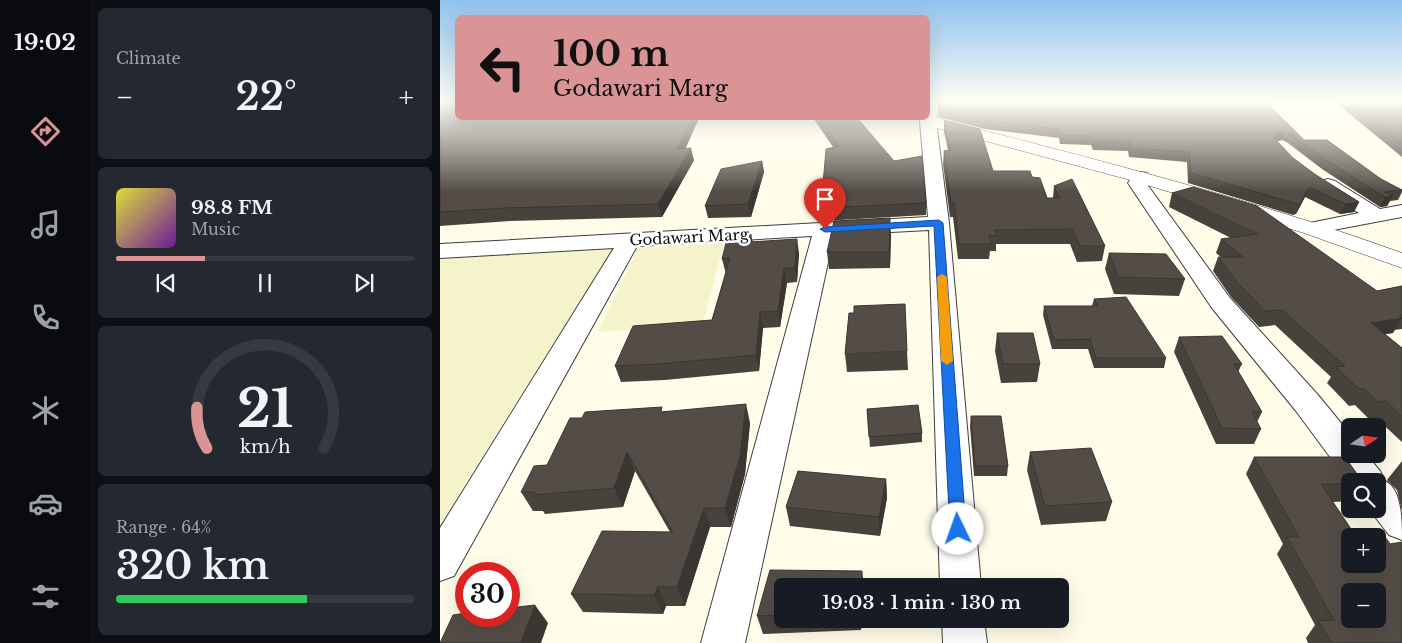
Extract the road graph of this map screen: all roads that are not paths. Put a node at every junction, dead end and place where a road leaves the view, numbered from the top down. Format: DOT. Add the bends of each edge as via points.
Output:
graph roads {
  1 [pos="932,132"];
  2 [pos="995,132"];
  3 [pos="1311,174"];
  4 [pos="1141,177"];
  5 [pos="1402,211"];
  6 [pos="1376,215"];
  7 [pos="939,223"];
  8 [pos="1312,228"];
  9 [pos="825,229"];
  10 [pos="630,240"];
  11 [pos="440,251"];
  12 [pos="1402,261"];
  13 [pos="1362,473"];
  14 [pos="1386,503"];
  15 [pos="1402,524"];
  16 [pos="440,563"];
  17 [pos="961,578"];
  18 [pos="964,628"];
  19 [pos="723,643"];
  20 [pos="965,643"];
  1 -- 7 [label="street"];
  2 -- 4 [label="street"];
  3 -- 6 [label="street"];
  4 -- 8 [label="street"];
  4 -- 13 [label="street" via="1138,183 1221,303"];
  5 -- 6 [label="street"];
  6 -- 8 [label="street"];
  7 -- 9 [label="street, Godawari Marg"];
  7 -- 17 [label="street"];
  8 -- 12 [label="street"];
  9 -- 10 [label="street, Godawari Marg"];
  9 -- 19 [label="street"];
  10 -- 11 [label="street, Godawari Marg"];
  10 -- 16 [label="street"];
  14 -- 15 [label="street"];
  18 -- 20 [label="street"];
}
